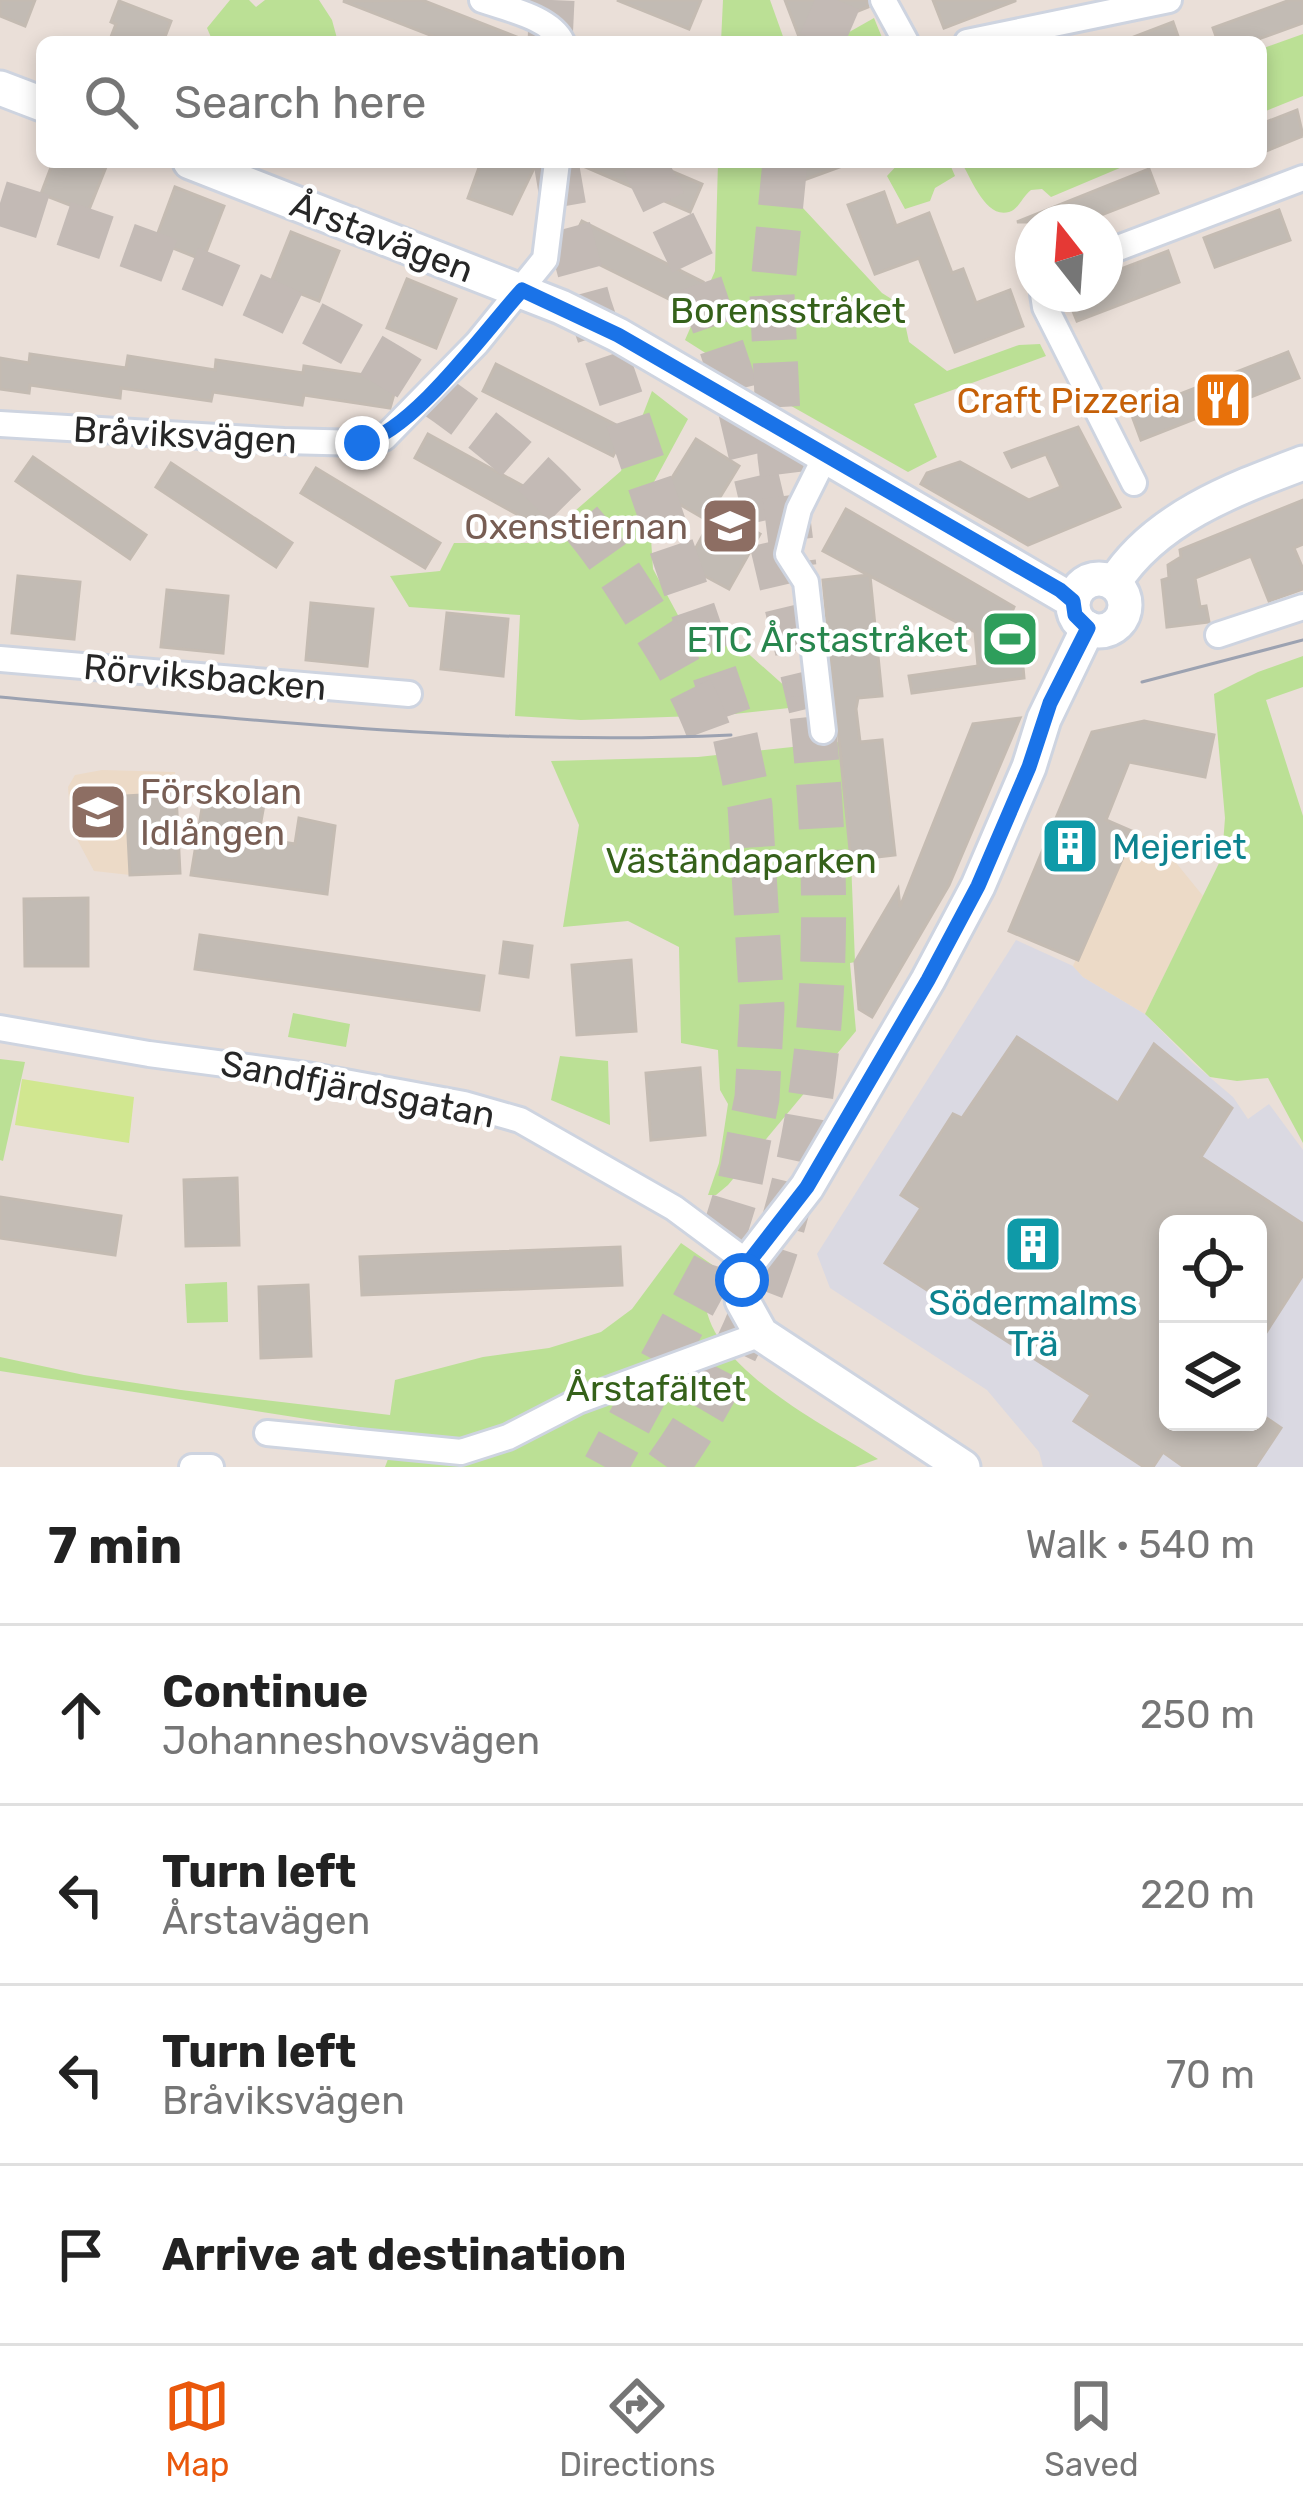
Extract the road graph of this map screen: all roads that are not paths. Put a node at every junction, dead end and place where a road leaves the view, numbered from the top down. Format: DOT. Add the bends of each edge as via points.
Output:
graph roads {
  1 [pos="482,0"];
  2 [pos="883,0"];
  3 [pos="1168,0"];
  4 [pos="559,36"];
  5 [pos="903,36"];
  6 [pos="996,36"];
  7 [pos="0,88"];
  8 [pos="36,102"];
  9 [pos="206,168"];
  10 [pos="556,168"];
  11 [pos="1303,178"];
  12 [pos="1123,246"];
  13 [pos="522,290"];
  14 [pos="1048,312"];
  15 [pos="0,424"];
  16 [pos="825,457"];
  17 [pos="1303,463"];
  18 [pos="1133,483"];
  19 [pos="1303,607"];
  20 [pos="1081,614"];
  21 [pos="1218,635"];
  22 [pos="0,659"];
  23 [pos="410,694"];
  24 [pos="823,730"];
  25 [pos="0,1028"];
  26 [pos="748,1263"];
  27 [pos="760,1334"];
  28 [pos="267,1433"];
  29 [pos="398,1448"];
  30 [pos="192,1467"];
  31 [pos="211,1467"];
  32 [pos="376,1467"];
  33 [pos="963,1467"];
  1 -- 4 [label="street"];
  2 -- 5 [label="street"];
  3 -- 6 [label="street"];
  7 -- 8 [label="main road"];
  9 -- 13 [label="main road, Årstavägen"];
  10 -- 13 [label="street, Bråviksvägen" via="545,259"];
  11 -- 12 [label="street"];
  13 -- 15 [label="street, Bråviksvägen" via="384,438 342,443"];
  13 -- 16 [label="main road, Årstavägen" via="618,335"];
  14 -- 18 [label="street"];
  16 -- 20 [label="main road, Årstavägen"];
  16 -- 24 [label="street" via="788,554 806,582"];
  17 -- 20 [label="main road" via="1171,523 1139,548 1114,583 1126,602 1108,630"];
  19 -- 21 [label="street"];
  20 -- 26 [label="main road" via="978,886 807,1187"];
  22 -- 23 [label="street, Rörviksbacken"];
  25 -- 26 [label="street, Sandfjärdsgatan" via="307,1075 520,1120 674,1208"];
  26 -- 27 [label="main road" via="742,1300"];
  27 -- 29 [label="street" via="477,1447"];
  27 -- 33 [label="main road"];
  28 -- 29 [label="street"];
  29 -- 32 [label="street"];
  30 -- 31 [label="street"];
}
